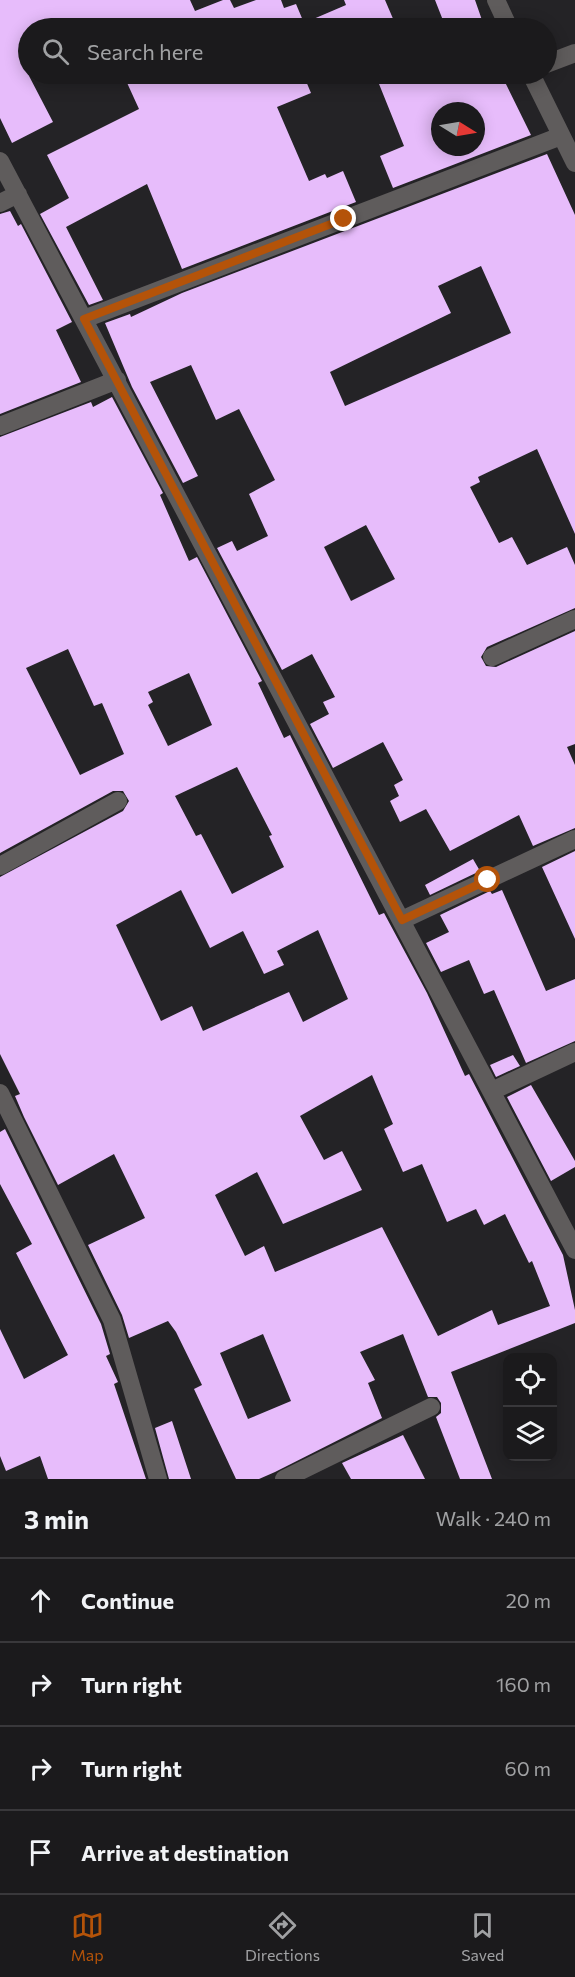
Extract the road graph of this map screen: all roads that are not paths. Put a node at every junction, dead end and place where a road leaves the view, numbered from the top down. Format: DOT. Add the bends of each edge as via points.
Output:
graph roads {
  1 [pos="496,0"];
  2 [pos="505,18"];
  3 [pos="575,53"];
  4 [pos="557,60"];
  5 [pos="536,84"];
  6 [pos="561,136"];
  7 [pos="0,161"];
  8 [pos="575,164"];
  9 [pos="18,194"];
  10 [pos="0,203"];
  11 [pos="84,319"];
  12 [pos="117,380"];
  13 [pos="0,426"];
  14 [pos="575,619"];
  15 [pos="492,657"];
  16 [pos="118,801"];
  17 [pos="575,839"];
  18 [pos="0,866"];
  19 [pos="402,920"];
  20 [pos="575,1052"];
  21 [pos="492,1091"];
  22 [pos="0,1093"];
  23 [pos="575,1250"];
  24 [pos="431,1407"];
  25 [pos="158,1479"];
  26 [pos="284,1479"];
  1 -- 2 [label="street"];
  3 -- 4 [label="street"];
  5 -- 6 [label="street"];
  6 -- 8 [label="street"];
  6 -- 11 [label="street"];
  7 -- 9 [label="street"];
  9 -- 10 [label="street"];
  9 -- 11 [label="street"];
  11 -- 12 [label="street"];
  12 -- 13 [label="street"];
  12 -- 19 [label="street"];
  14 -- 15 [label="street"];
  16 -- 18 [label="street"];
  17 -- 19 [label="street"];
  19 -- 21 [label="street"];
  20 -- 21 [label="street"];
  21 -- 23 [label="street"];
  22 -- 25 [label="street" via="112,1320"];
  24 -- 26 [label="street"];
}
